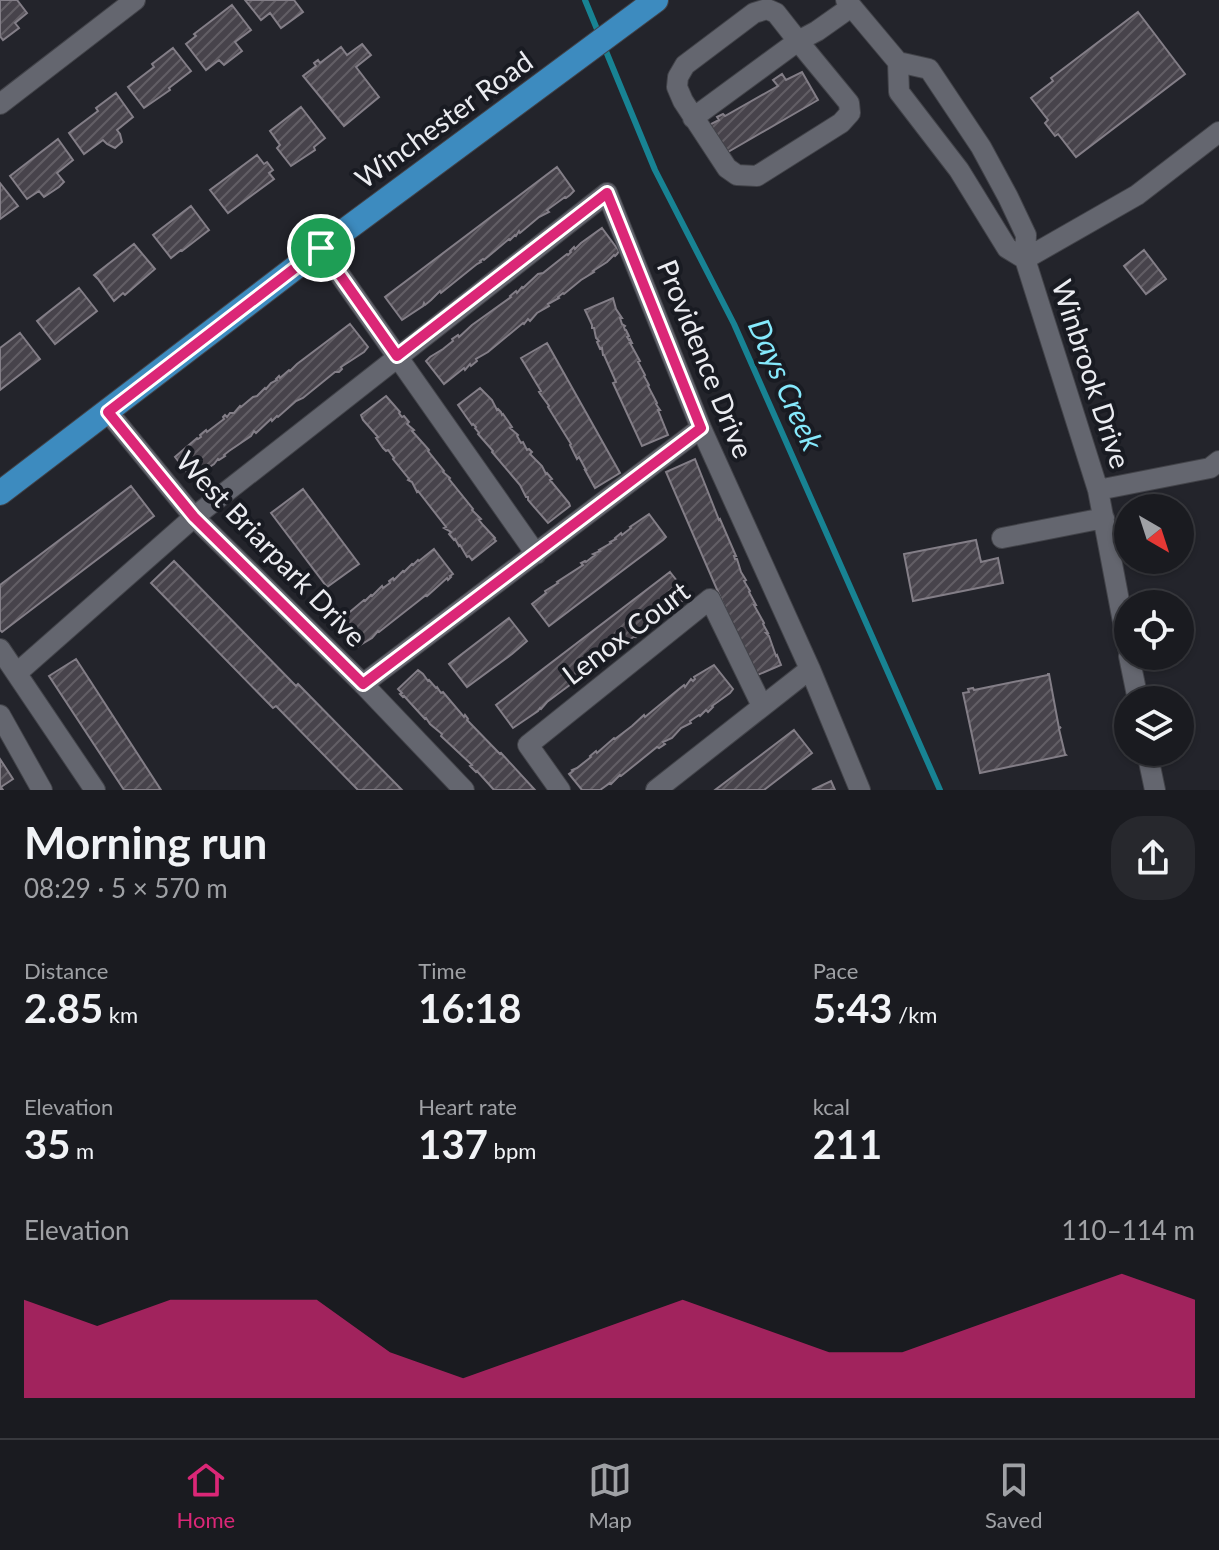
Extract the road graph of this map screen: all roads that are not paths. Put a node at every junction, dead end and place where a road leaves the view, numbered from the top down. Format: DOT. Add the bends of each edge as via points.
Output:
graph roads {
  1 [pos="135,0"];
  2 [pos="656,0"];
  3 [pos="849,4"];
  4 [pos="798,41"];
  5 [pos="898,62"];
  6 [pos="0,104"];
  7 [pos="693,118"];
  8 [pos="1219,132"];
  9 [pos="321,248"];
  10 [pos="1025,259"];
  11 [pos="397,356"];
  12 [pos="108,412"];
  13 [pos="701,428"];
  14 [pos="1219,461"];
  15 [pos="1098,490"];
  16 [pos="0,493"];
  17 [pos="194,517"];
  18 [pos="1104,518"];
  19 [pos="1002,538"];
  20 [pos="536,554"];
  21 [pos="1117,590"];
  22 [pos="0,649"];
  23 [pos="810,669"];
  24 [pos="17,673"];
  25 [pos="363,684"];
  26 [pos="762,706"];
  27 [pos="0,715"];
  28 [pos="1150,766"];
  29 [pos="42,790"];
  30 [pos="95,790"];
  31 [pos="464,790"];
  32 [pos="560,790"];
  33 [pos="656,790"];
  34 [pos="860,790"];
  35 [pos="1155,790"];
  1 -- 6 [label="street"];
  2 -- 9 [label="main road, Winchester Road"];
  3 -- 4 [label="street"];
  3 -- 5 [label="street, Winbrook Drive"];
  4 -- 7 [label="street"];
  4 -- 7 [label="street" via="776,13 754,13 685,65 678,77 677,87"];
  4 -- 7 [label="street" via="849,103 850,113 841,123 757,176 737,175 727,168"];
  5 -- 10 [label="street, Winbrook Drive" via="899,92 959,170 1007,248"];
  5 -- 10 [label="street, Winbrook Drive" via="929,69 981,147 1026,235"];
  8 -- 10 [label="street" via="1137,195"];
  9 -- 11 [label="street"];
  9 -- 12 [label="main road, Winchester Road"];
  10 -- 15 [label="street, Winbrook Drive"];
  11 -- 13 [label="street, Providence Drive" via="607,193"];
  11 -- 17 [label="street"];
  11 -- 20 [label="street"];
  12 -- 16 [label="main road, Winchester Road"];
  12 -- 17 [label="street, West Briarpark Drive"];
  13 -- 20 [label="street"];
  13 -- 23 [label="street, Providence Drive"];
  14 -- 15 [label="street" via="1210,468"];
  15 -- 18 [label="street, Winbrook Drive"];
  17 -- 24 [label="street"];
  17 -- 25 [label="street, West Briarpark Drive"];
  18 -- 19 [label="street"];
  18 -- 21 [label="street, Winbrook Drive"];
  20 -- 25 [label="street"];
  22 -- 24 [label="street"];
  23 -- 26 [label="street"];
  23 -- 34 [label="street, Providence Drive"];
  24 -- 30 [label="street"];
  25 -- 31 [label="street, West Briarpark Drive"];
  26 -- 32 [label="street, Lenox Court" via="710,599 528,745"];
  26 -- 33 [label="street"];
  27 -- 29 [label="street"];
  28 -- 35 [label="street"];
}
